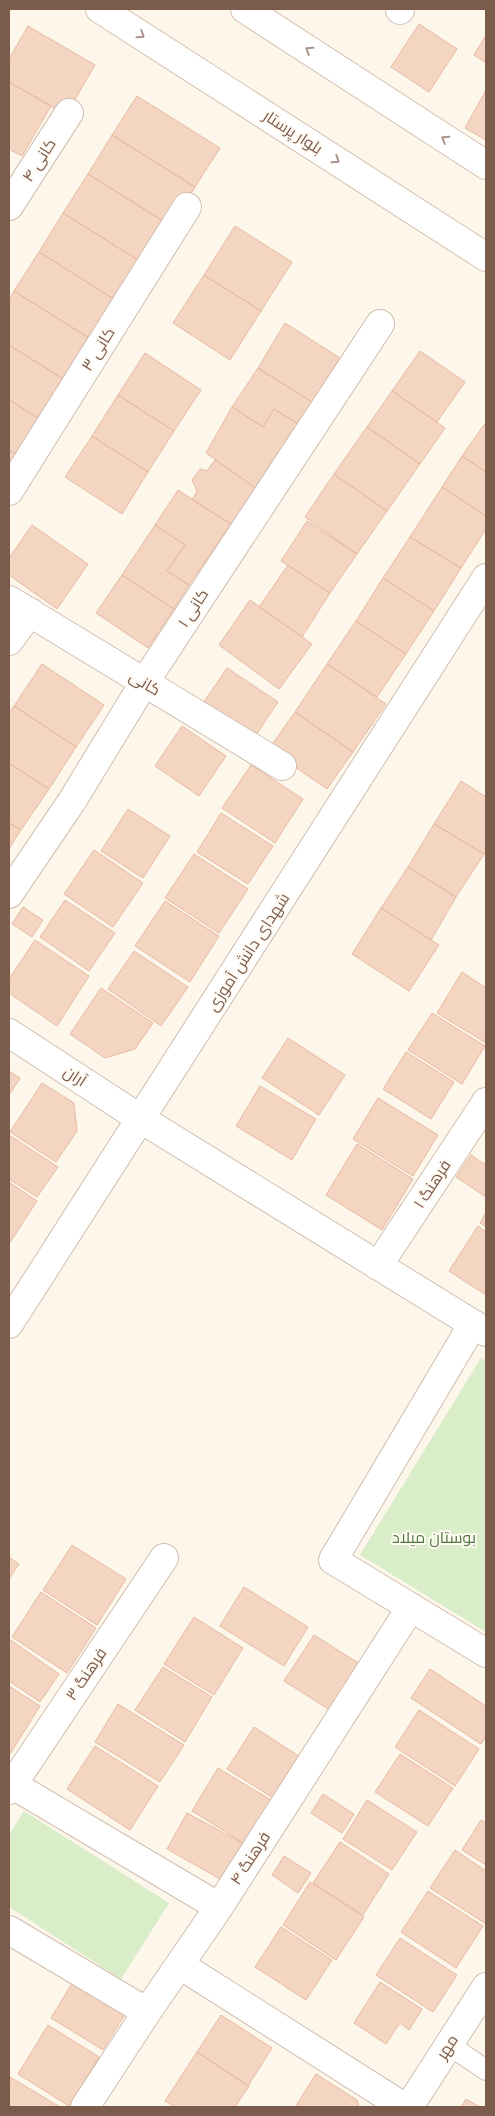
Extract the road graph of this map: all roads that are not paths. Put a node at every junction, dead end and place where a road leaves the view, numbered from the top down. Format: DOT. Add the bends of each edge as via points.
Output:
graph roads {
  1 [pos="100,9"];
  2 [pos="244,9"];
  3 [pos="69,113"];
  4 [pos="486,165"];
  5 [pos="9,206"];
  6 [pos="188,207"];
  7 [pos="486,256"];
  8 [pos="380,324"];
  9 [pos="9,491"];
  10 [pos="486,578"];
  11 [pos="19,606"];
  12 [pos="9,641"];
  13 [pos="144,683"];
  14 [pos="282,766"];
  15 [pos="9,894"];
  16 [pos="9,1033"];
  17 [pos="486,1102"];
  18 [pos="141,1119"];
  19 [pos="378,1266"];
  20 [pos="9,1324"];
  21 [pos="479,1328"];
  22 [pos="164,1558"];
  23 [pos="411,1607"];
  24 [pos="486,1653"];
  25 [pos="11,1788"];
  26 [pos="219,1907"];
  27 [pos="9,1930"];
  28 [pos="180,1965"];
  29 [pos="486,1987"];
  30 [pos="147,2012"];
  31 [pos="449,2045"];
  32 [pos="486,2070"];
  33 [pos="86,2107"];
  34 [pos="404,2107"];
  35 [pos="409,2107"];
  1 -- 7 [label="street, بلوار پرستار, one-way"];
  4 -- 2 [label="street, one-way"];
  3 -- 5 [label="street, کانی ۴"];
  6 -- 9 [label="street, کانی ۳"];
  8 -- 13 [label="street, کانی ۱"];
  10 -- 18 [label="street, شهدای دانش آموزی"];
  11 -- 12 [label="street"];
  11 -- 13 [label="street, کانی"];
  13 -- 14 [label="street, کانی"];
  13 -- 15 [label="street, کانی ۱" via="72,801"];
  16 -- 18 [label="street, آران"];
  17 -- 19 [label="street, فرهنگ ۱"];
  18 -- 19 [label="street, آران"];
  18 -- 20 [label="street, شهدای دانش آموزی"];
  19 -- 21 [label="street, آران"];
  21 -- 23 [label="street" via="333,1560"];
  22 -- 25 [label="street, فرهنگ ۳"];
  23 -- 24 [label="street"];
  23 -- 26 [label="street, فرهنگ ۴"];
  25 -- 26 [label="street"];
  26 -- 28 [label="street, فرهنگ ۴"];
  27 -- 30 [label="street"];
  28 -- 30 [label="street, فرهنگ ۴"];
  28 -- 34 [label="street"];
  29 -- 31 [label="street, مهر"];
  30 -- 33 [label="street, فرهنگ ۴"];
  31 -- 32 [label="lane"];
  31 -- 35 [label="street, مهر"];
}
